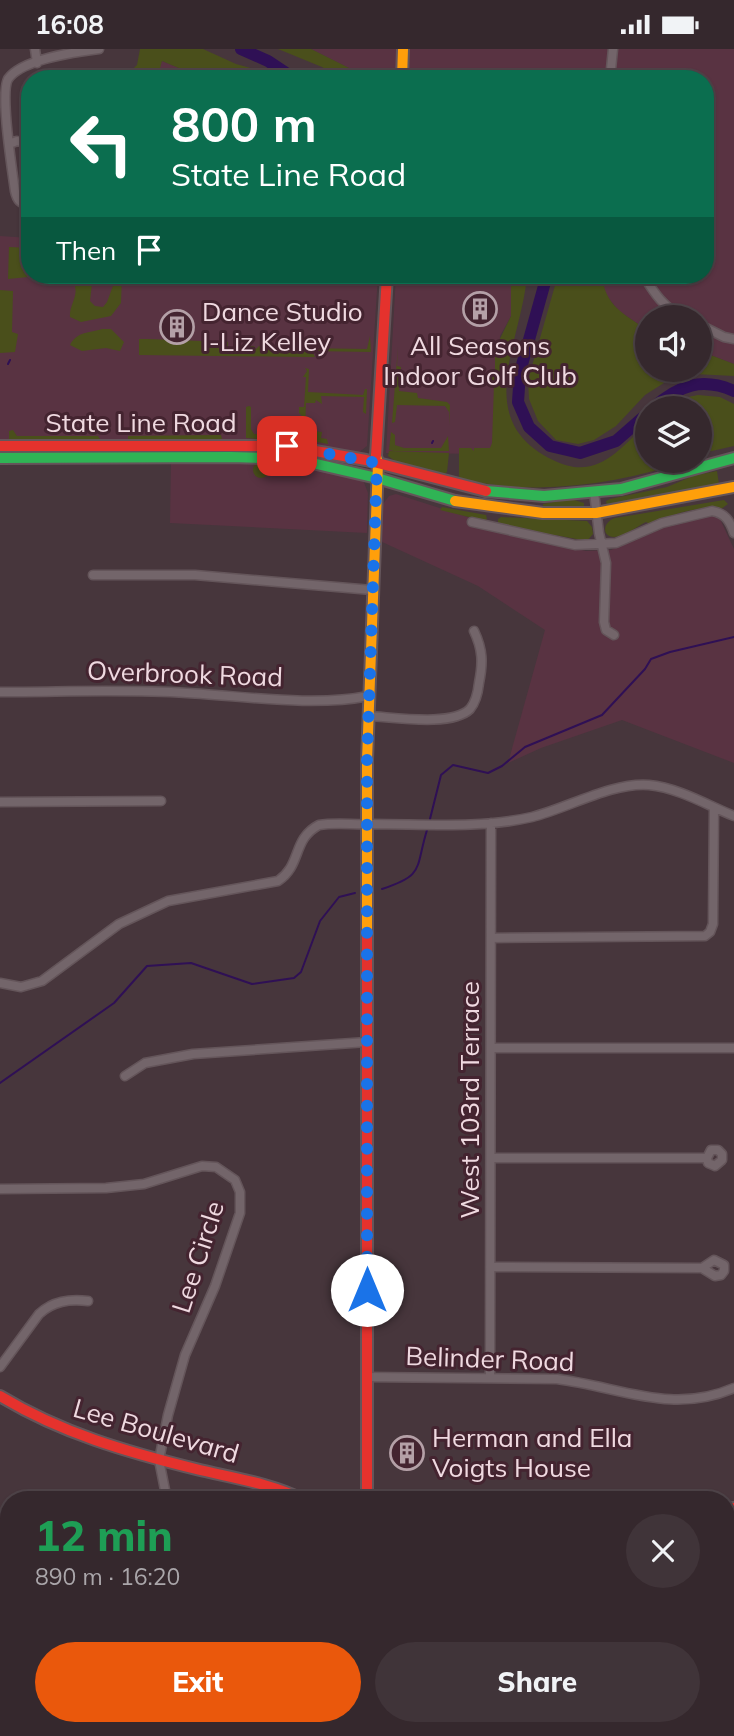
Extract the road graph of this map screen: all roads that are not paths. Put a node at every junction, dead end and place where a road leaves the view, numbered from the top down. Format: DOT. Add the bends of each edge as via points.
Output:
graph roads {
  1 [pos="35,49"];
  2 [pos="44,49"];
  3 [pos="99,49"];
  4 [pos="403,49"];
  5 [pos="613,49"];
  6 [pos="41,61"];
  7 [pos="402,70"];
  8 [pos="611,70"];
  9 [pos="21,142"];
  10 [pos="9,144"];
  11 [pos="21,202"];
  12 [pos="386,284"];
  13 [pos="648,284"];
  14 [pos="664,305"];
  15 [pos="712,331"];
  16 [pos="734,339"];
  17 [pos="0,446"];
  18 [pos="0,458"];
  19 [pos="734,458"];
  20 [pos="377,463"];
  21 [pos="377,478"];
  22 [pos="728,489"];
  23 [pos="594,492"];
  24 [pos="596,513"];
  25 [pos="472,522"];
  26 [pos="734,533"];
  27 [pos="602,544"];
  28 [pos="93,575"];
  29 [pos="372,590"];
  30 [pos="474,631"];
  31 [pos="614,635"];
  32 [pos="0,692"];
  33 [pos="369,696"];
  34 [pos="368,716"];
  35 [pos="0,801"];
  36 [pos="161,801"];
  37 [pos="714,808"];
  38 [pos="734,816"];
  39 [pos="491,823"];
  40 [pos="367,824"];
  41 [pos="491,938"];
  42 [pos="0,983"];
  43 [pos="367,1042"];
  44 [pos="491,1048"];
  45 [pos="734,1048"];
  46 [pos="125,1076"];
  47 [pos="491,1158"];
  48 [pos="707,1158"];
  49 [pos="0,1189"];
  50 [pos="491,1267"];
  51 [pos="702,1268"];
  52 [pos="88,1301"];
  53 [pos="0,1367"];
  54 [pos="367,1377"];
  55 [pos="491,1377"];
  56 [pos="734,1388"];
  57 [pos="0,1396"];
  58 [pos="159,1460"];
  59 [pos="165,1491"];
  60 [pos="282,1491"];
  61 [pos="367,1491"];
  1 -- 6 [label="street"];
  2 -- 6 [label="street"];
  3 -- 6 [label="street"];
  4 -- 7 [label="main road"];
  5 -- 8 [label="street"];
  6 -- 10 [label="street" via="19,70 5,85"];
  9 -- 10 [label="street"];
  10 -- 11 [label="street"];
  12 -- 20 [label="main road"];
  13 -- 14 [label="street"];
  15 -- 16 [label="street"];
  17 -- 20 [label="main road, State Line Road" via="287,446"];
  18 -- 21 [label="main road, State Line Road" via="274,458 324,464"];
  19 -- 23 [label="main road, State Line Road"];
  20 -- 21 [label="main road"];
  20 -- 23 [label="main road, State Line Road" via="496,493"];
  21 -- 24 [label="main road, State Line Road" via="468,504 543,513"];
  21 -- 29 [label="main road"];
  22 -- 24 [label="main road, State Line Road"];
  23 -- 24 [label="street"];
  24 -- 27 [label="street"];
  25 -- 27 [label="street" via="575,545"];
  26 -- 27 [label="street" via="719,512 703,512"];
  27 -- 31 [label="street" via="606,563 604,622"];
  28 -- 29 [label="street" via="195,575"];
  29 -- 33 [label="main road"];
  30 -- 34 [label="street" via="483,665 470,709 446,719"];
  32 -- 33 [label="street, Overbrook Road" via="150,691 320,699"];
  33 -- 34 [label="main road"];
  34 -- 40 [label="main road"];
  35 -- 36 [label="street"];
  37 -- 38 [label="street"];
  37 -- 39 [label="street" via="664,788 637,785 531,817"];
  37 -- 41 [label="street" via="713,924 705,936"];
  39 -- 40 [label="street"];
  39 -- 41 [label="street, West 103rd Terrace"];
  40 -- 42 [label="street" via="319,825 302,838 290,871 278,881 168,901 104,933 42,981 21,987"];
  40 -- 43 [label="main road"];
  41 -- 44 [label="street, West 103rd Terrace"];
  43 -- 46 [label="street" via="192,1053 145,1063"];
  43 -- 54 [label="main road"];
  44 -- 45 [label="street"];
  44 -- 47 [label="street, West 103rd Terrace"];
  47 -- 48 [label="street"];
  47 -- 50 [label="street, West 103rd Terrace"];
  49 -- 58 [label="street, Lee Circle" via="144,1184 202,1166 216,1167 235,1180 240,1213 175,1384"];
  50 -- 51 [label="street"];
  50 -- 55 [label="street, West 103rd Terrace"];
  52 -- 53 [label="street" via="47,1306"];
  54 -- 55 [label="street, Belinder Road"];
  54 -- 61 [label="main road"];
  55 -- 56 [label="street, Belinder Road" via="557,1378 672,1401 706,1398"];
  57 -- 58 [label="main road, Lee Boulevard" via="60,1429"];
  58 -- 59 [label="street"];
  58 -- 60 [label="main road, Lee Boulevard"];
}
